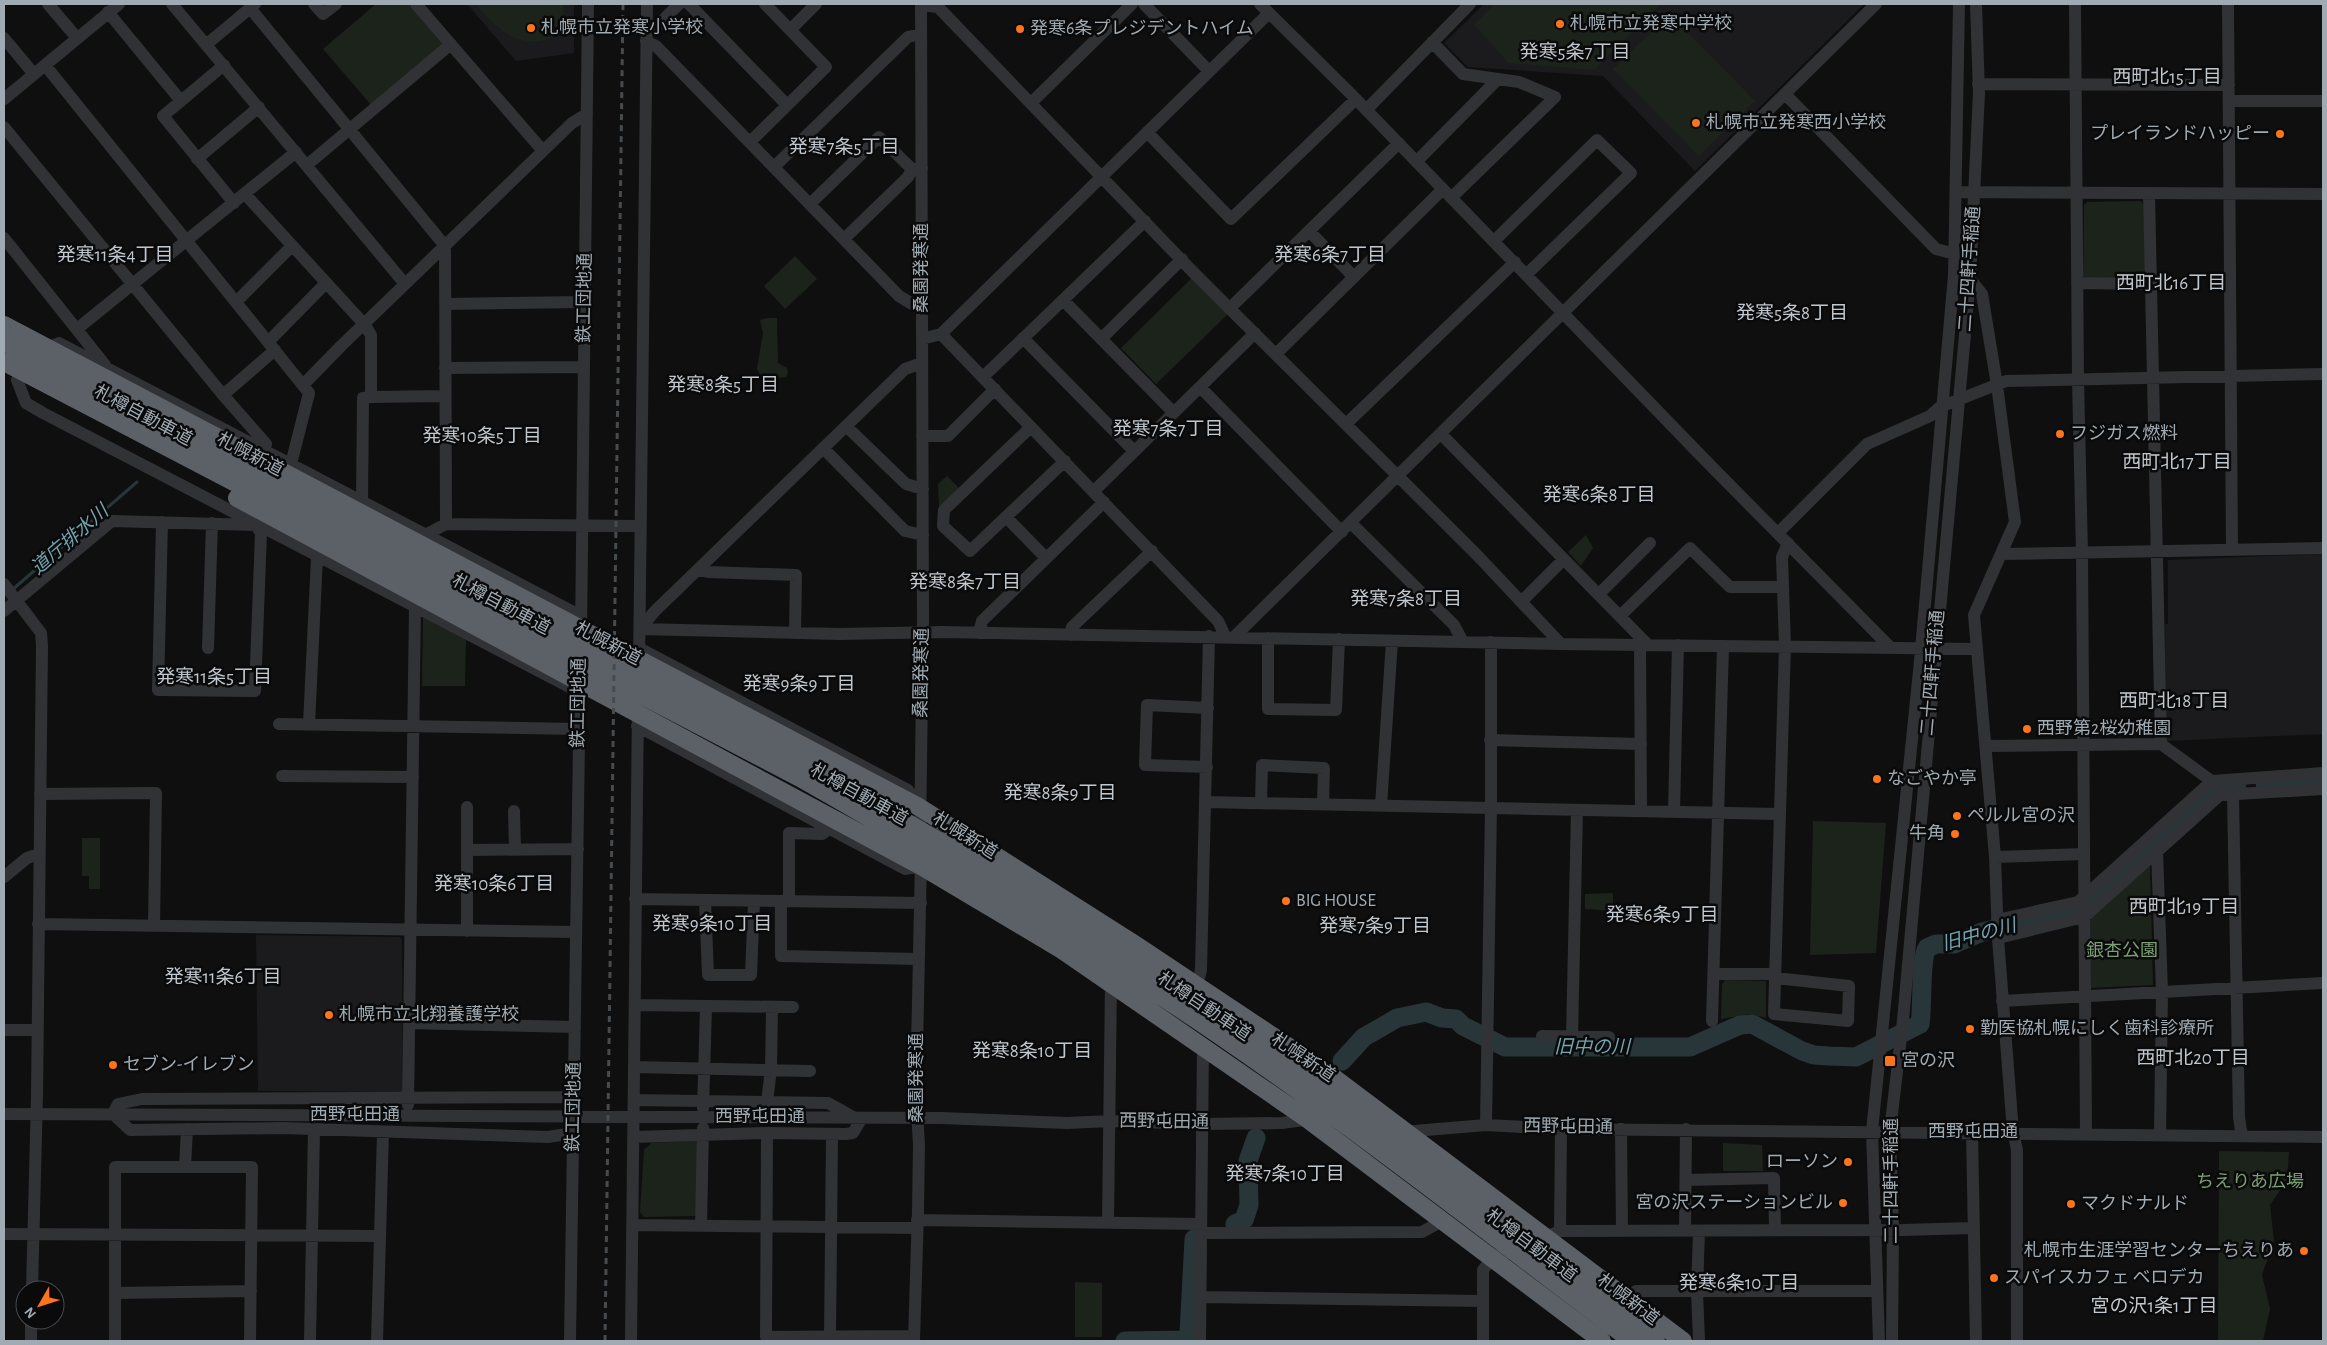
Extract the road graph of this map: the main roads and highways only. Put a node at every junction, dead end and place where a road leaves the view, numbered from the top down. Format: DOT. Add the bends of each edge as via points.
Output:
graph roads {
  1 [pos="4,325"];
  2 [pos="4,342"];
  3 [pos="4,362"];
  4 [pos="11,377"];
  5 [pos="1594,1340"];
  6 [pos="1632,1341"];
  7 [pos="1656,1341"];
  8 [pos="1683,1341"];
  1 -- 8 [label="highway, 札幌新道" via="919,807 1325,1071 1404,1132 1553,1234 1625,1298"];
  2 -- 7 [label="highway, 札樽自動車道" via="807,766 937,838 1163,978 1328,1093"];
  3 -- 6 [label="highway, 札樽自動車道" via="800,778 928,851 1049,924 1224,1038"];
  4 -- 5 [label="highway" via="921,866 1062,950 1306,1118 1492,1258"];
}
